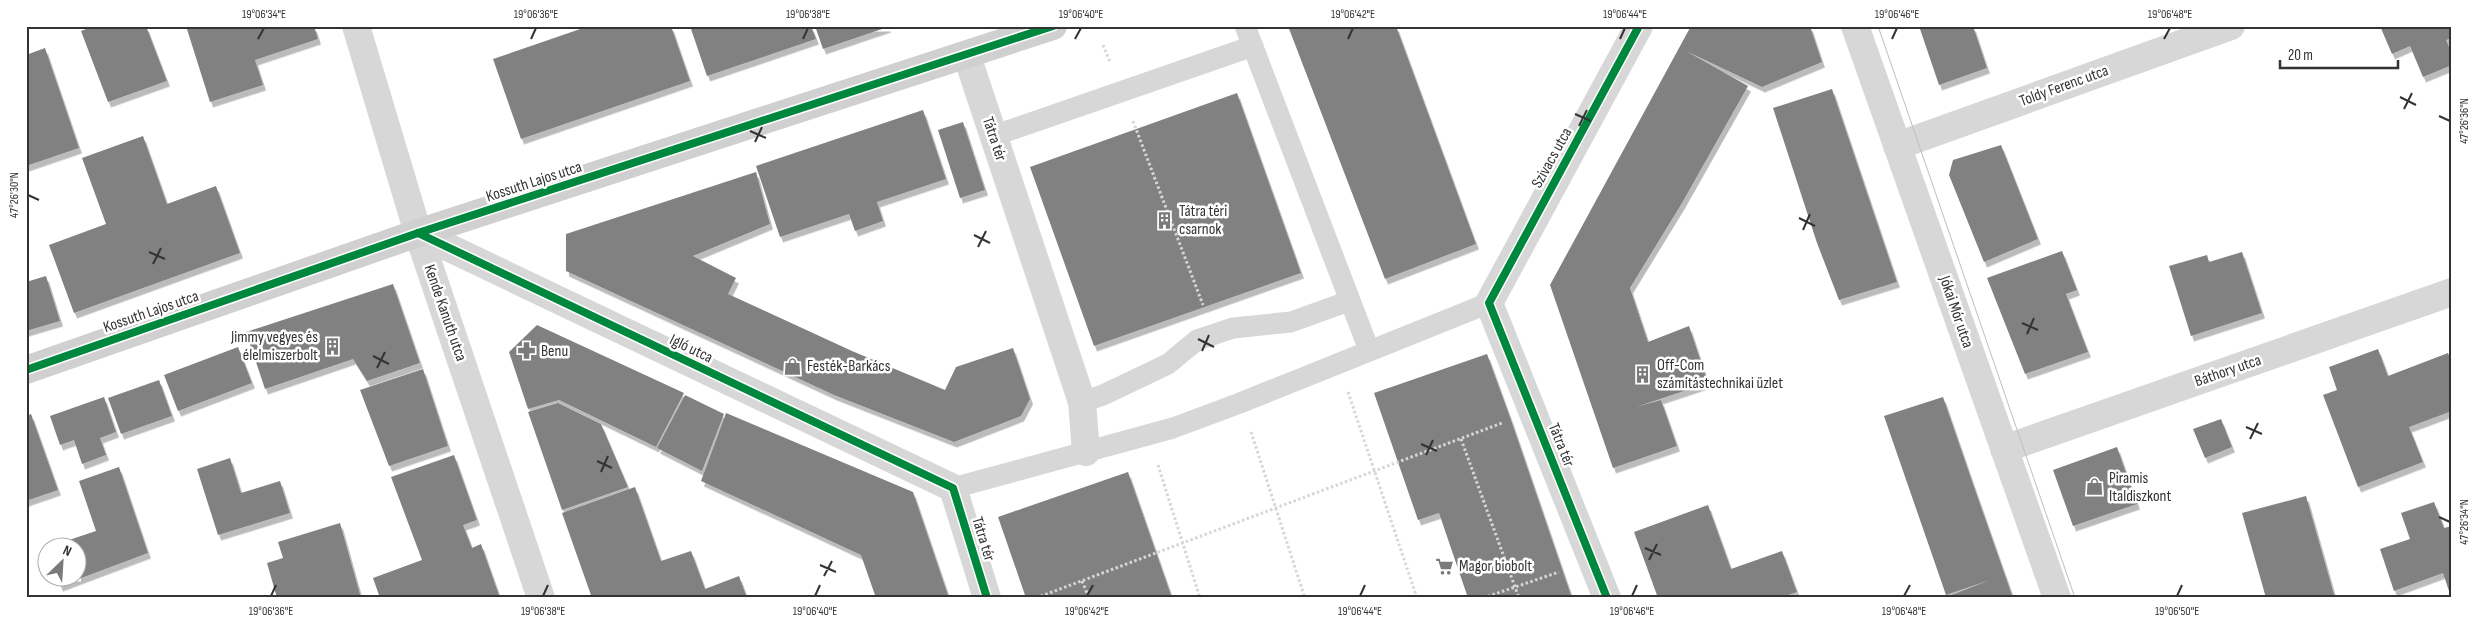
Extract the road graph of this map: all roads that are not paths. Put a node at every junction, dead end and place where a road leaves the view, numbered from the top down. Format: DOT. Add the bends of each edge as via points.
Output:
graph roads {
  1 [pos="356,26"];
  2 [pos="1053,26"];
  3 [pos="1640,26"];
  4 [pos="1855,26"];
  5 [pos="2231,26"];
  6 [pos="1249,36"];
  7 [pos="967,56"];
  8 [pos="993,136"];
  9 [pos="1898,146"];
  10 [pos="418,233"];
  11 [pos="2452,292"];
  12 [pos="1348,301"];
  13 [pos="1489,303"];
  14 [pos="1369,350"];
  15 [pos="26,370"];
  16 [pos="1082,402"];
  17 [pos="2004,449"];
  18 [pos="1086,452"];
  19 [pos="953,488"];
  20 [pos="541,598"];
  21 [pos="987,598"];
  22 [pos="1607,598"];
  23 [pos="2057,598"];
  1 -- 10 [label="street, Kende Kanuth utca"];
  2 -- 7 [label="street, Kossuth Lajos utca"];
  3 -- 13 [label="street, Szivacs utca"];
  4 -- 9 [label="street, Jókai Mór utca"];
  5 -- 9 [label="street, Toldy Ferenc utca"];
  6 -- 8 [label="lane"];
  6 -- 12 [label="lane"];
  7 -- 8 [label="street, Tátra tér"];
  7 -- 10 [label="street, Kossuth Lajos utca"];
  8 -- 16 [label="street, Tátra tér"];
  9 -- 17 [label="street, Jókai Mór utca"];
  10 -- 15 [label="street, Kossuth Lajos utca"];
  10 -- 19 [label="street, Igló utca"];
  10 -- 20 [label="street, Kende Kanuth utca"];
  11 -- 17 [label="street, Báthory utca"];
  12 -- 14 [label="lane"];
  12 -- 16 [label="lane" via="1290,322 1233,328 1197,340 1168,364"];
  13 -- 14 [label="lane"];
  13 -- 22 [label="street, Tátra tér"];
  14 -- 18 [label="lane" via="1173,428"];
  16 -- 18 [label="street, Tátra tér"];
  17 -- 23 [label="street, Jókai Mór utca"];
  18 -- 19 [label="lane"];
  19 -- 21 [label="street, Tátra tér"];
}
